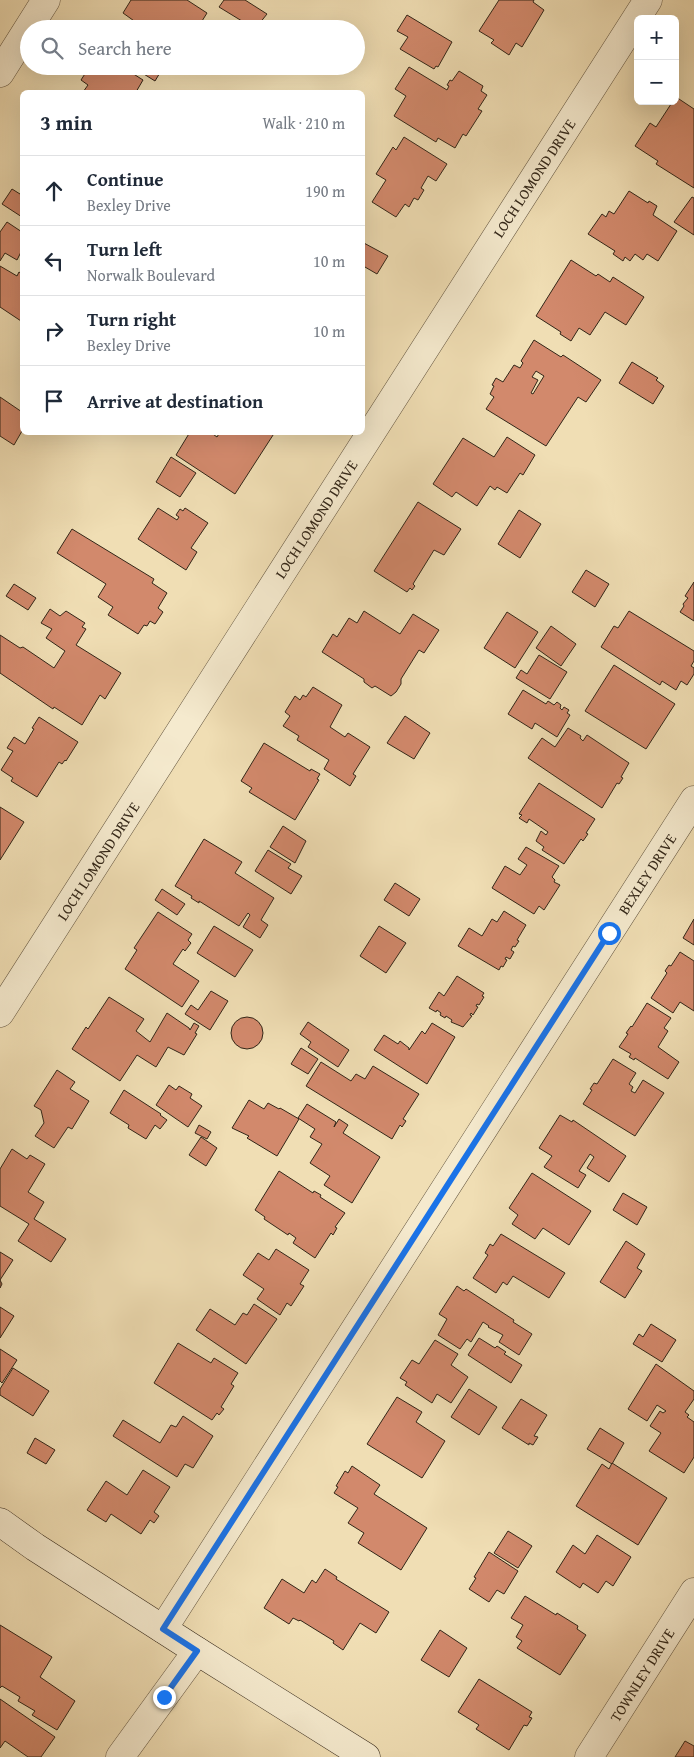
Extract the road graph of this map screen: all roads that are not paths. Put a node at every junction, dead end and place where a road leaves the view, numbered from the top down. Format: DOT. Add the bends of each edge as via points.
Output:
graph roads {
  1 [pos="46,0"];
  2 [pos="648,0"];
  3 [pos="33,20"];
  4 [pos="20,41"];
  5 [pos="0,73"];
  6 [pos="694,800"];
  7 [pos="0,1013"];
  8 [pos="0,1522"];
  9 [pos="694,1592"];
  10 [pos="163,1629"];
  11 [pos="197,1651"];
  12 [pos="120,1757"];
  13 [pos="366,1757"];
  14 [pos="589,1757"];
  1 -- 3 [label="street"];
  2 -- 7 [label="street, LOCH LOMOND DRIVE"];
  4 -- 5 [label="street"];
  6 -- 10 [label="street, BEXLEY DRIVE"];
  8 -- 10 [label="street"];
  9 -- 14 [label="street, TOWNLEY DRIVE"];
  10 -- 11 [label="street"];
  11 -- 12 [label="street"];
  11 -- 13 [label="street"];
}
